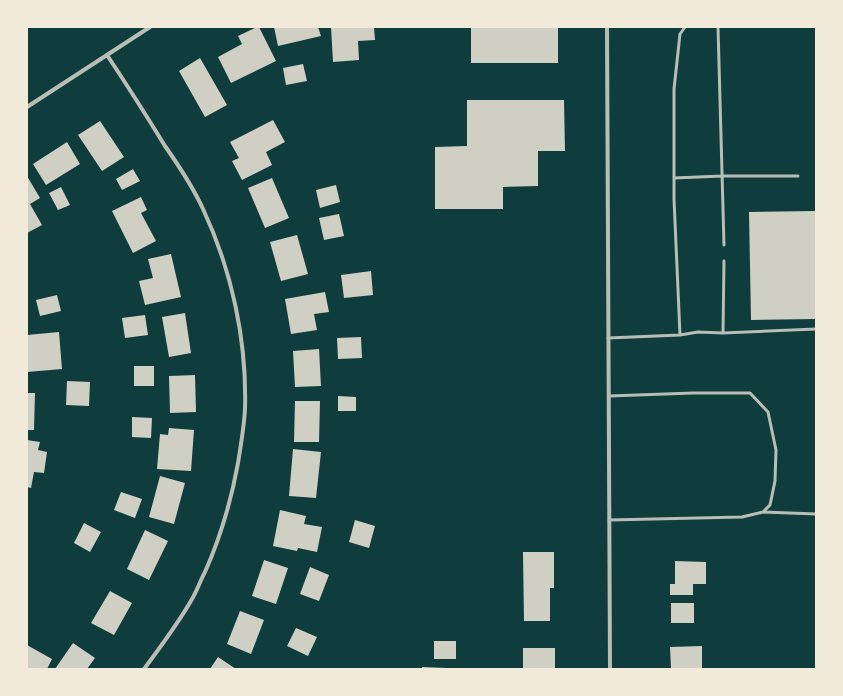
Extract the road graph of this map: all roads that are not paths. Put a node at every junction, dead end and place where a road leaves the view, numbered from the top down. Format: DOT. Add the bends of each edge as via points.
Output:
graph roads {
  1 [pos="150,27"];
  2 [pos="607,27"];
  3 [pos="685,27"];
  4 [pos="718,27"];
  5 [pos="108,54"];
  6 [pos="27,108"];
  7 [pos="722,176"];
  8 [pos="798,176"];
  9 [pos="674,178"];
  10 [pos="724,244"];
  11 [pos="724,261"];
  12 [pos="816,329"];
  13 [pos="723,333"];
  14 [pos="680,335"];
  15 [pos="608,338"];
  16 [pos="609,396"];
  17 [pos="763,512"];
  18 [pos="816,514"];
  19 [pos="609,520"];
  20 [pos="144,669"];
  21 [pos="610,669"];
  1 -- 5 [label="street"];
  2 -- 15 [label="street"];
  3 -- 9 [label="lane" via="680,34 674,89"];
  4 -- 7 [label="lane"];
  5 -- 6 [label="street"];
  5 -- 20 [label="street" via="203,208 230,282 237,311 244,364 245,409 242,441 227,512 214,550 192,598"];
  7 -- 8 [label="lane"];
  7 -- 9 [label="lane"];
  7 -- 10 [label="lane"];
  9 -- 14 [label="lane"];
  11 -- 13 [label="lane"];
  12 -- 13 [label="lane"];
  13 -- 14 [label="lane" via="698,332"];
  14 -- 15 [label="lane"];
  15 -- 16 [label="street"];
  16 -- 17 [label="lane" via="750,393 768,412 776,450 775,481 770,505"];
  16 -- 19 [label="street"];
  17 -- 18 [label="lane"];
  17 -- 19 [label="lane" via="742,517"];
  19 -- 21 [label="street"];
}
